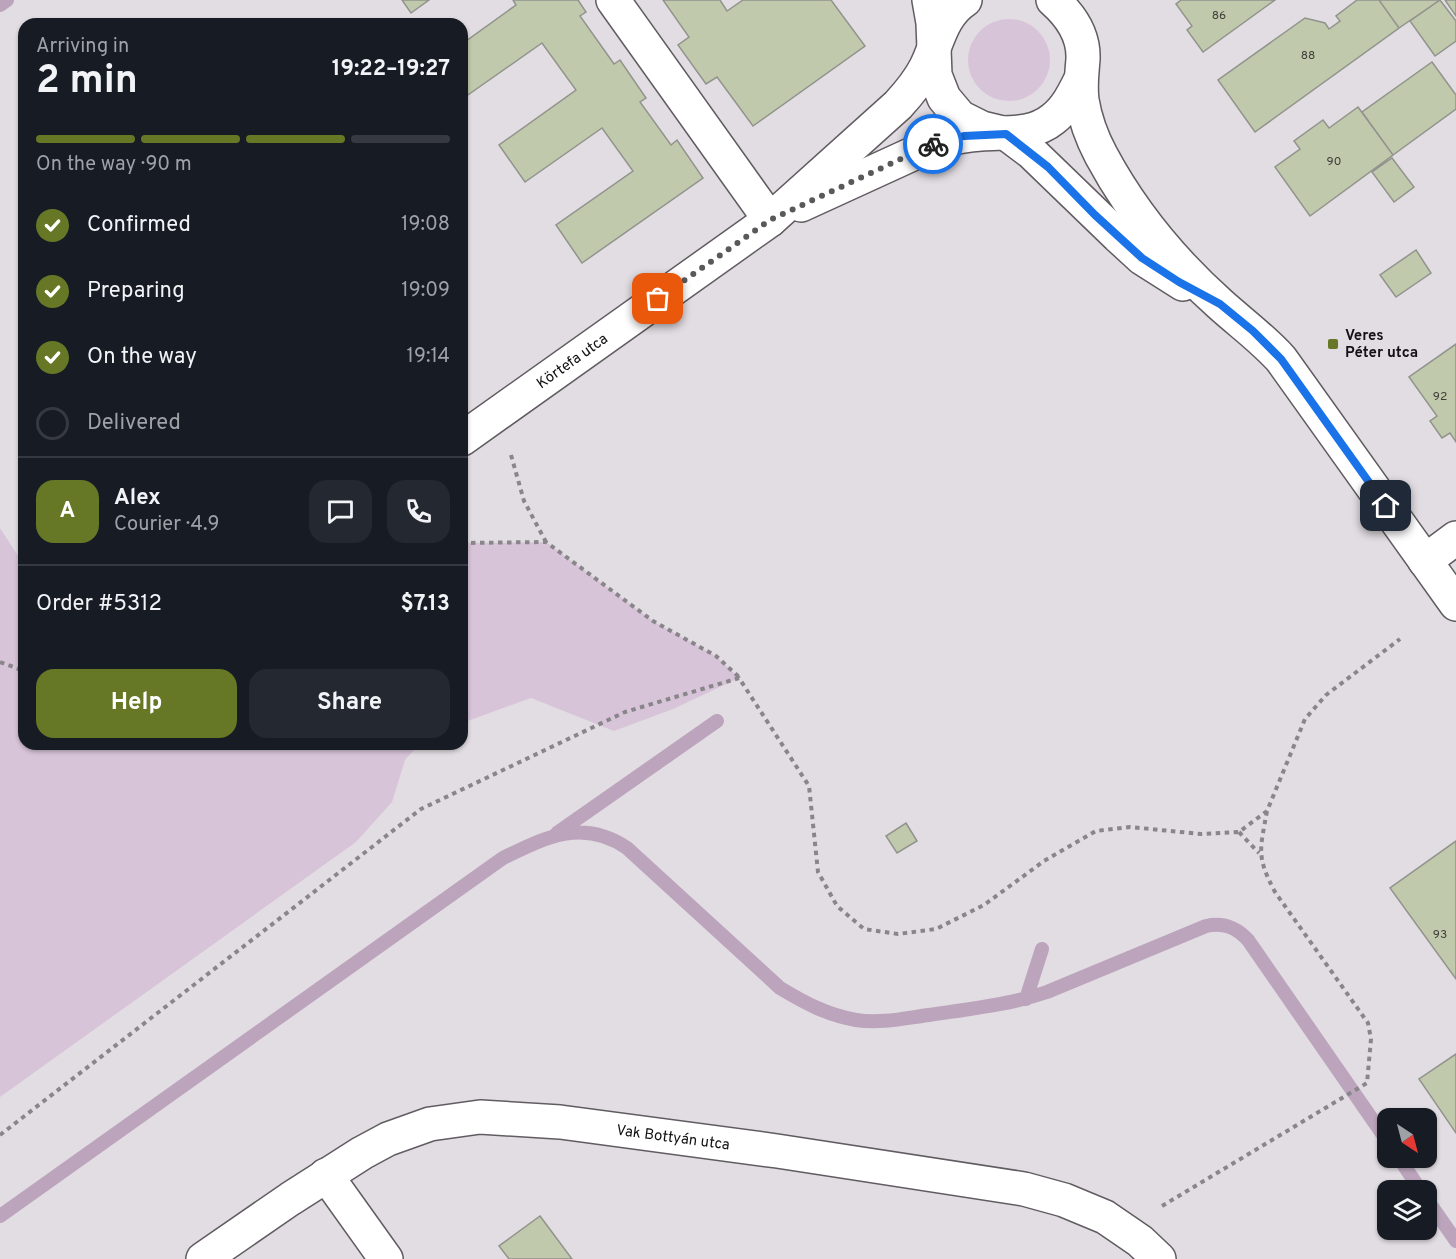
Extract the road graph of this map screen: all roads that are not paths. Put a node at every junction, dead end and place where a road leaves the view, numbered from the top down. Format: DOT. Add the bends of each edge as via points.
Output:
graph roads {
  1 [pos="614,0"];
  2 [pos="929,0"];
  3 [pos="965,0"];
  4 [pos="1053,0"];
  5 [pos="934,50"];
  6 [pos="1080,81"];
  7 [pos="1006,134"];
  8 [pos="770,220"];
  9 [pos="1220,304"];
  10 [pos="468,435"];
  11 [pos="1456,538"];
  12 [pos="1425,561"];
  13 [pos="1456,604"];
  14 [pos="326,1175"];
  15 [pos="203,1259"];
  16 [pos="386,1259"];
  17 [pos="1159,1259"];
  1 -- 8 [label="street"];
  2 -- 5 [label="street"];
  3 -- 5 [label="street" via="942,26"];
  4 -- 6 [label="street" via="1067,12 1078,34 1083,57"];
  5 -- 7 [label="street" via="935,75 944,98 960,117"];
  5 -- 8 [label="street, Körtefa utca" via="898,105"];
  6 -- 7 [label="street" via="1053,120 1031,131"];
  6 -- 9 [label="street" via="1094,140 1132,207"];
  7 -- 8 [label="street, Körtefa utca" via="944,140"];
  7 -- 9 [label="street" via="1048,167 1142,258"];
  8 -- 10 [label="street, Körtefa utca"];
  9 -- 12 [label="street" via="1281,359"];
  11 -- 12 [label="street"];
  12 -- 13 [label="street"];
  14 -- 15 [label="street, Vak Bottyán utca"];
  14 -- 16 [label="street"];
  14 -- 17 [label="street, Vak Bottyán utca" via="388,1139 430,1124 480,1117 541,1120 1024,1189 1105,1217"];
}
